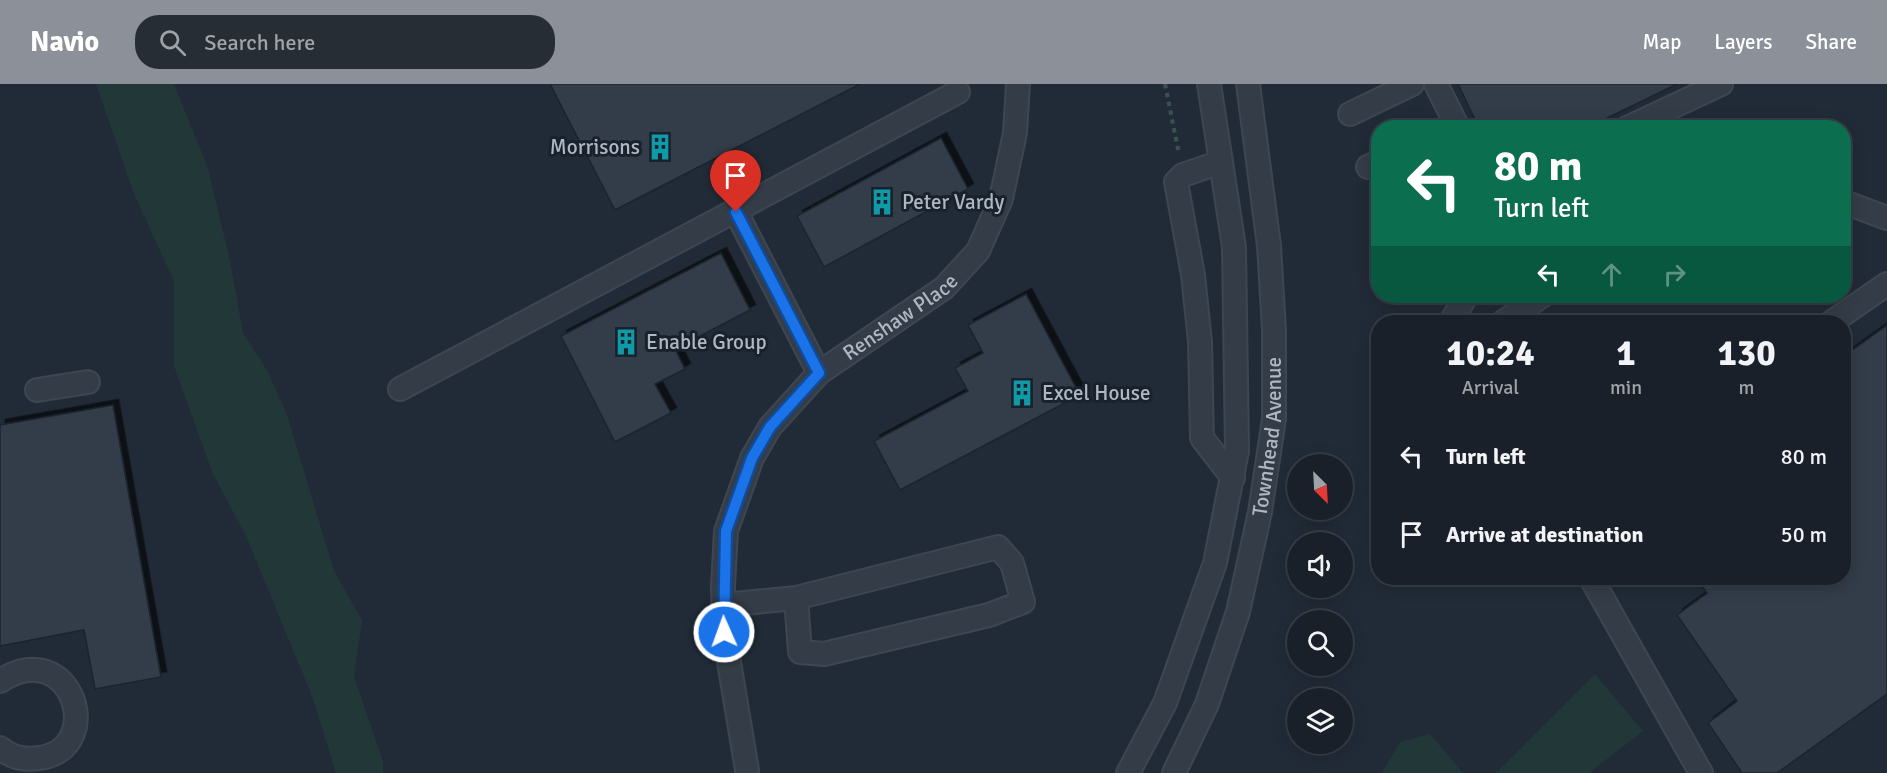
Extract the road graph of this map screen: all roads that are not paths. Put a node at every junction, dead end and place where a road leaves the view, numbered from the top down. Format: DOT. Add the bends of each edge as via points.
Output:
graph roads {
  1 [pos="1018,84"];
  2 [pos="1209,84"];
  3 [pos="1248,84"];
  4 [pos="1412,84"];
  5 [pos="1436,84"];
  6 [pos="1721,84"];
  7 [pos="958,92"];
  8 [pos="1350,114"];
  9 [pos="1451,120"];
  10 [pos="1644,120"];
  11 [pos="1221,162"];
  12 [pos="1851,205"];
  13 [pos="736,212"];
  14 [pos="1887,218"];
  15 [pos="1887,284"];
  16 [pos="1532,303"];
  17 [pos="1514,315"];
  18 [pos="1842,315"];
  19 [pos="819,373"];
  20 [pos="88,382"];
  21 [pos="400,389"];
  22 [pos="37,390"];
  23 [pos="1233,478"];
  24 [pos="1596,585"];
  25 [pos="796,598"];
  26 [pos="723,605"];
  27 [pos="0,681"];
  28 [pos="0,748"];
  29 [pos="20,766"];
  30 [pos="747,770"];
  31 [pos="1128,773"];
  32 [pos="1174,773"];
  33 [pos="1701,773"];
  1 -- 19 [label="street, Renshaw Place" via="1015,133 1001,199 978,251 945,288"];
  2 -- 11 [label="street, Townhead Avenue"];
  3 -- 32 [label="street, Townhead Avenue" via="1269,246 1274,419 1260,512 1238,612 1207,704"];
  4 -- 8 [label="street"];
  5 -- 9 [label="street"];
  6 -- 10 [label="street"];
  7 -- 13 [label="street"];
  11 -- 23 [label="street, Townhead Avenue" via="1234,248 1237,451"];
  11 -- 23 [label="street, Townhead Avenue" via="1183,175 1176,182 1199,330 1202,438"];
  12 -- 14 [label="street"];
  13 -- 19 [label="street"];
  13 -- 21 [label="street"];
  15 -- 18 [label="street"];
  16 -- 17 [label="street"];
  19 -- 26 [label="street, Renshaw Place" via="770,427 752,458 726,531"];
  20 -- 22 [label="street"];
  23 -- 31 [label="street, Townhead Avenue" via="1215,563 1185,651 1165,703"];
  24 -- 33 [label="street"];
  25 -- 25 [label="street" via="998,547 1012,562 1023,602 988,615 824,654 800,652"];
  25 -- 26 [label="street"];
  26 -- 30 [label="street, Renshaw Place"];
  27 -- 29 [label="street" via="13,672 35,669 50,673 63,682 77,713 71,736 61,749"];
  28 -- 29 [label="street"];
}
